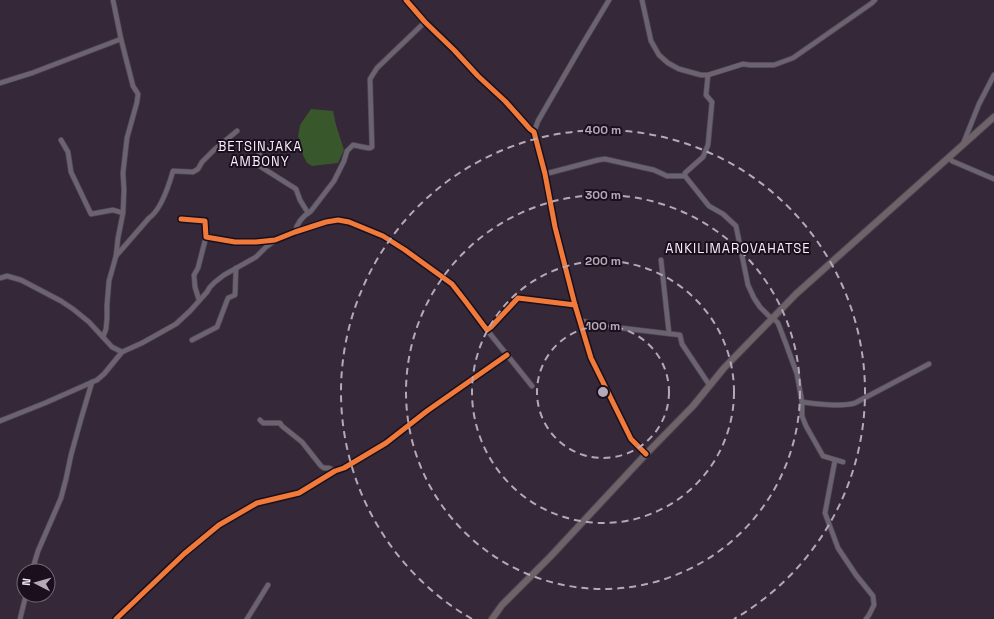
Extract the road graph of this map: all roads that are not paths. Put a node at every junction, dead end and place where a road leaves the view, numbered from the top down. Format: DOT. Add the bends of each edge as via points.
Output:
graph roads {
  1 [pos="113,0"];
  2 [pos="406,0"];
  3 [pos="610,0"];
  4 [pos="642,0"];
  5 [pos="875,0"];
  6 [pos="425,22"];
  7 [pos="121,39"];
  8 [pos="708,75"];
  9 [pos="994,75"];
  10 [pos="0,83"];
  11 [pos="994,118"];
  12 [pos="237,131"];
  13 [pos="534,132"];
  14 [pos="61,140"];
  15 [pos="962,146"];
  16 [pos="260,150"];
  17 [pos="949,158"];
  18 [pos="545,174"];
  19 [pos="685,176"];
  20 [pos="994,179"];
  21 [pos="123,212"];
  22 [pos="308,214"];
  23 [pos="181,219"];
  24 [pos="295,232"];
  25 [pos="206,237"];
  26 [pos="275,240"];
  27 [pos="116,256"];
  28 [pos="661,260"];
  29 [pos="236,268"];
  30 [pos="0,278"];
  31 [pos="199,300"];
  32 [pos="575,305"];
  33 [pos="772,319"];
  34 [pos="580,320"];
  35 [pos="487,330"];
  36 [pos="669,333"];
  37 [pos="104,338"];
  38 [pos="192,340"];
  39 [pos="122,352"];
  40 [pos="507,355"];
  41 [pos="929,364"];
  42 [pos="92,382"];
  43 [pos="532,386"];
  44 [pos="710,386"];
  45 [pos="802,402"];
  46 [pos="260,420"];
  47 [pos="0,421"];
  48 [pos="646,454"];
  49 [pos="835,460"];
  50 [pos="843,462"];
  51 [pos="336,471"];
  52 [pos="34,563"];
  53 [pos="268,585"];
  54 [pos="24,603"];
  55 [pos="20,619"];
  56 [pos="116,619"];
  57 [pos="247,619"];
  58 [pos="492,619"];
  59 [pos="866,619"];
  1 -- 7 [label="street"];
  2 -- 6 [label="street"];
  3 -- 13 [label="street" via="538,121"];
  4 -- 8 [label="street" via="651,41 659,55 679,69"];
  5 -- 8 [label="street" via="793,58 774,65 743,64"];
  6 -- 13 [label="street"];
  6 -- 22 [label="street" via="371,76 372,147 353,144 347,151 334,181"];
  7 -- 10 [label="street"];
  7 -- 21 [label="street" via="133,86 138,94 127,138 123,173"];
  8 -- 19 [label="street" via="706,95 712,102 708,146 703,157 685,173"];
  9 -- 15 [label="street"];
  11 -- 15 [label="main road"];
  12 -- 27 [label="street" via="214,150 198,169 193,172 173,171 154,215"];
  13 -- 18 [label="street"];
  14 -- 21 [label="street" via="68,152 71,172 91,214 113,210"];
  15 -- 17 [label="main road"];
  16 -- 22 [label="street" via="258,165 296,189"];
  17 -- 20 [label="street"];
  17 -- 33 [label="main road" via="796,294"];
  18 -- 19 [label="street" via="605,159 654,170 667,176"];
  18 -- 32 [label="street"];
  19 -- 33 [label="street" via="709,206 736,226 748,285 760,307"];
  21 -- 27 [label="street"];
  22 -- 24 [label="street" via="297,224"];
  23 -- 25 [label="street" via="205,221"];
  24 -- 26 [label="street"];
  24 -- 35 [label="street" via="338,220 382,236 452,284"];
  25 -- 26 [label="street" via="235,242"];
  25 -- 31 [label="street" via="194,275"];
  26 -- 29 [label="street" via="256,258"];
  27 -- 37 [label="street" via="109,281"];
  28 -- 36 [label="street"];
  29 -- 31 [label="street" via="210,287"];
  29 -- 38 [label="street" via="235,295 228,298 217,327"];
  30 -- 37 [label="street" via="7,276 21,280 61,301 89,322"];
  31 -- 39 [label="street" via="176,324"];
  32 -- 34 [label="street"];
  32 -- 35 [label="street" via="518,298"];
  33 -- 44 [label="main road"];
  33 -- 45 [label="street" via="778,323 797,374"];
  34 -- 36 [label="street" via="596,325"];
  34 -- 48 [label="street" via="591,358 630,440"];
  35 -- 40 [label="street"];
  36 -- 44 [label="street" via="680,335 682,344"];
  37 -- 39 [label="street"];
  39 -- 42 [label="street" via="104,374"];
  40 -- 43 [label="street"];
  40 -- 51 [label="street" via="427,410 386,443"];
  41 -- 45 [label="street" via="850,405"];
  42 -- 47 [label="street"];
  42 -- 52 [label="street" via="60,498"];
  44 -- 48 [label="main road"];
  45 -- 49 [label="street" via="802,416 823,456"];
  46 -- 51 [label="street" via="280,423 302,442 321,466"];
  48 -- 58 [label="main road" via="502,605"];
  49 -- 50 [label="street"];
  49 -- 59 [label="street" via="825,513 838,548 873,596 874,605"];
  51 -- 56 [label="street" via="299,493 257,504 220,525 184,554"];
  53 -- 57 [label="street"];
  54 -- 55 [label="street"];
}
